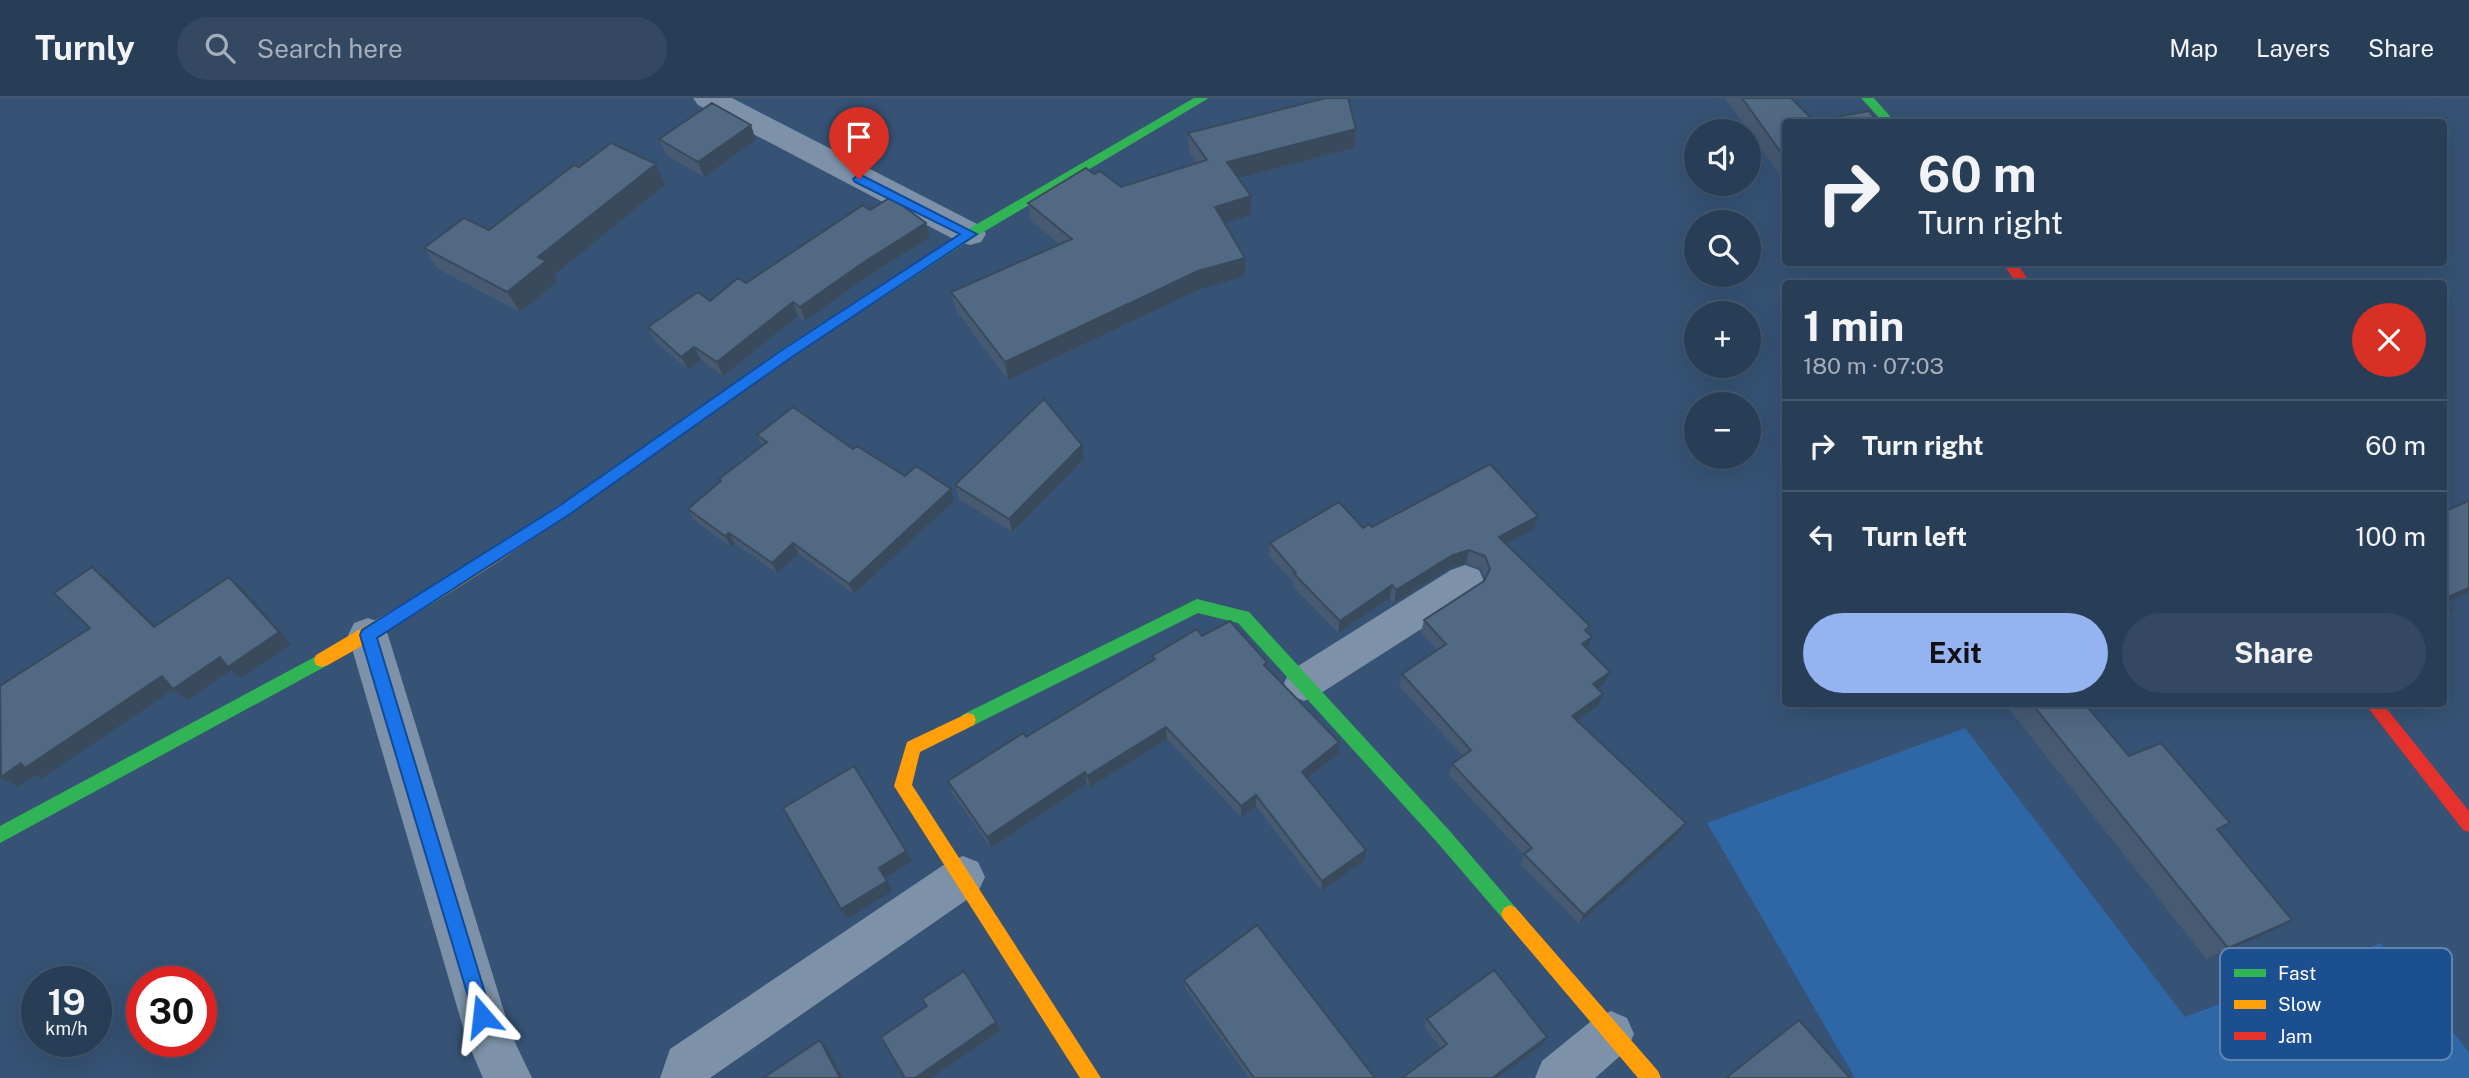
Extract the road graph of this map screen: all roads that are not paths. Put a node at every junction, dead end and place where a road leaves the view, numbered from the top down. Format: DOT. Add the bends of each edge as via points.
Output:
graph roads {
  1 [pos="708,98"];
  2 [pos="1203,98"];
  3 [pos="1867,98"];
  4 [pos="1886,119"];
  5 [pos="970,234"];
  6 [pos="2011,266"];
  7 [pos="2022,280"];
  8 [pos="1465,581"];
  9 [pos="368,635"];
  10 [pos="1304,684"];
  11 [pos="2375,707"];
  12 [pos="2469,824"];
  13 [pos="0,835"];
  14 [pos="963,877"];
  15 [pos="1611,1034"];
  16 [pos="508,1078"];
  17 [pos="684,1078"];
  18 [pos="1091,1078"];
  19 [pos="1559,1078"];
  20 [pos="1651,1078"];
  1 -- 5 [label="street"];
  2 -- 5 [label="street"];
  3 -- 4 [label="street"];
  5 -- 9 [label="street" via="787,353 565,510"];
  6 -- 7 [label="street"];
  8 -- 10 [label="street"];
  9 -- 13 [label="street"];
  9 -- 16 [label="street" via="490,1041"];
  10 -- 14 [label="street" via="1243,617 1197,606 913,747 903,786"];
  10 -- 15 [label="street" via="1442,835"];
  11 -- 12 [label="street"];
  14 -- 17 [label="street" via="687,1066"];
  14 -- 18 [label="street"];
  15 -- 19 [label="street"];
  15 -- 20 [label="street"];
}
